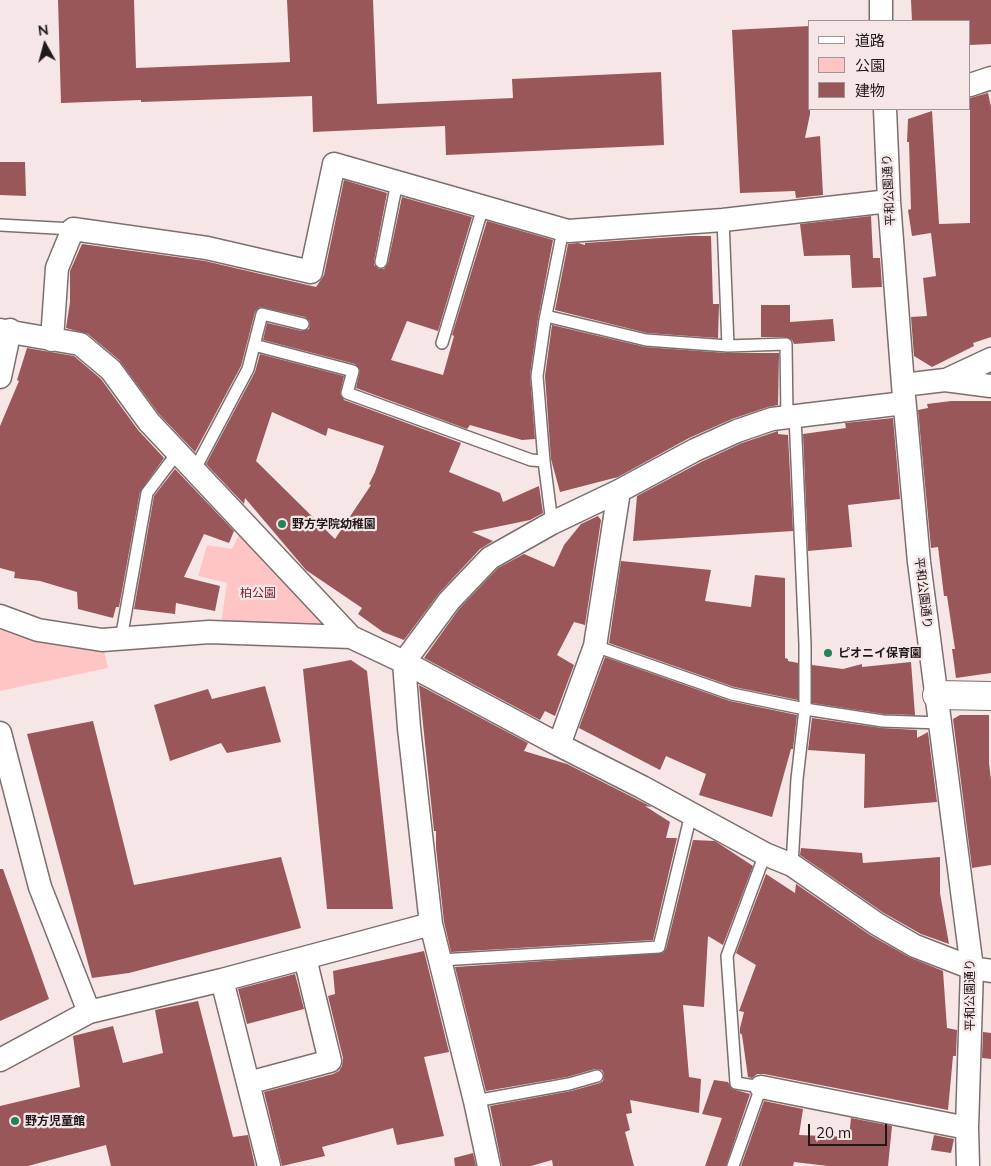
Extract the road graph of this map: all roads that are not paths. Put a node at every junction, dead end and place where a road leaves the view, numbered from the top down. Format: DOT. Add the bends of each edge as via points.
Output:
graph roads {
  1 [pos="880,0"];
  2 [pos="881,20"];
  3 [pos="991,78"];
  4 [pos="971,85"];
  5 [pos="890,110"];
  6 [pos="397,182"];
  7 [pos="889,201"];
  8 [pos="483,207"];
  9 [pos="723,220"];
  10 [pos="0,226"];
  11 [pos="73,229"];
  12 [pos="563,230"];
  13 [pos="381,262"];
  14 [pos="546,316"];
  15 [pos="303,324"];
  16 [pos="5,330"];
  17 [pos="52,340"];
  18 [pos="442,343"];
  19 [pos="254,345"];
  20 [pos="728,346"];
  21 [pos="991,359"];
  22 [pos="0,377"];
  23 [pos="945,380"];
  24 [pos="991,386"];
  25 [pos="904,394"];
  26 [pos="791,416"];
  27 [pos="178,452"];
  28 [pos="544,460"];
  29 [pos="195,469"];
  30 [pos="619,491"];
  31 [pos="552,523"];
  32 [pos="0,616"];
  33 [pos="351,636"];
  34 [pos="121,639"];
  35 [pos="594,646"];
  36 [pos="404,662"];
  37 [pos="937,695"];
  38 [pos="991,696"];
  39 [pos="805,709"];
  40 [pos="940,723"];
  41 [pos="0,733"];
  42 [pos="559,745"];
  43 [pos="692,814"];
  44 [pos="765,854"];
  45 [pos="792,865"];
  46 [pos="430,924"];
  47 [pos="305,958"];
  48 [pos="440,960"];
  49 [pos="981,969"];
  50 [pos="222,980"];
  51 [pos="89,1012"];
  52 [pos="0,1060"];
  53 [pos="597,1076"];
  54 [pos="248,1083"];
  55 [pos="761,1088"];
  56 [pos="475,1101"];
  57 [pos="967,1128"];
  58 [pos="269,1166"];
  59 [pos="489,1166"];
  60 [pos="733,1166"];
  61 [pos="968,1166"];
  1 -- 2 [label="street"];
  3 -- 4 [label="street"];
  5 -- 7 [label="street, 平和公園通り"];
  6 -- 8 [label="street"];
  6 -- 11 [label="street" via="334,164 311,272 208,248"];
  6 -- 13 [label="lane"];
  7 -- 9 [label="street"];
  7 -- 25 [label="street, 平和公園通り"];
  8 -- 12 [label="street"];
  8 -- 18 [label="lane"];
  9 -- 12 [label="street"];
  9 -- 20 [label="lane"];
  10 -- 11 [label="lane"];
  11 -- 17 [label="street" via="58,268"];
  12 -- 14 [label="lane"];
  14 -- 20 [label="lane" via="646,340"];
  14 -- 28 [label="lane" via="537,376"];
  15 -- 19 [label="lane" via="262,314"];
  16 -- 17 [label="street"];
  16 -- 22 [label="street"];
  17 -- 27 [label="street" via="80,344 111,370 149,422"];
  19 -- 28 [label="lane" via="353,371 347,393 531,460"];
  19 -- 29 [label="lane" via="248,369"];
  20 -- 26 [label="lane" via="786,344"];
  21 -- 23 [label="street"];
  23 -- 24 [label="street"];
  23 -- 25 [label="street"];
  25 -- 26 [label="street"];
  25 -- 37 [label="street, 平和公園通り" via="919,562"];
  26 -- 30 [label="street" via="737,431"];
  26 -- 39 [label="lane" via="805,644"];
  27 -- 29 [label="street"];
  27 -- 34 [label="lane" via="147,493"];
  28 -- 31 [label="lane"];
  29 -- 33 [label="street"];
  30 -- 31 [label="street"];
  30 -- 35 [label="street"];
  31 -- 36 [label="street" via="490,558 449,601"];
  32 -- 34 [label="street" via="38,630 102,640"];
  33 -- 34 [label="street" via="209,632"];
  33 -- 36 [label="street"];
  35 -- 39 [label="lane" via="732,694"];
  35 -- 42 [label="street"];
  36 -- 42 [label="street"];
  36 -- 46 [label="street"];
  37 -- 38 [label="street"];
  37 -- 40 [label="street, 平和公園通り"];
  39 -- 40 [label="lane" via="883,721"];
  39 -- 45 [label="lane"];
  40 -- 49 [label="street, 平和公園通り"];
  41 -- 51 [label="street" via="40,887"];
  42 -- 43 [label="street"];
  43 -- 44 [label="street"];
  43 -- 48 [label="lane" via="659,947"];
  44 -- 45 [label="street"];
  44 -- 55 [label="lane" via="727,956 736,1083"];
  45 -- 49 [label="street" via="877,924 915,946"];
  46 -- 47 [label="street"];
  46 -- 48 [label="street"];
  47 -- 50 [label="street"];
  47 -- 54 [label="street" via="330,1061"];
  48 -- 56 [label="street"];
  49 -- 57 [label="street, 平和公園通り"];
  50 -- 51 [label="street"];
  50 -- 54 [label="street"];
  51 -- 52 [label="street"];
  53 -- 56 [label="lane"];
  54 -- 58 [label="street"];
  55 -- 57 [label="street"];
  55 -- 60 [label="lane"];
  56 -- 59 [label="street"];
  57 -- 61 [label="street, 平和公園通り"];
}
